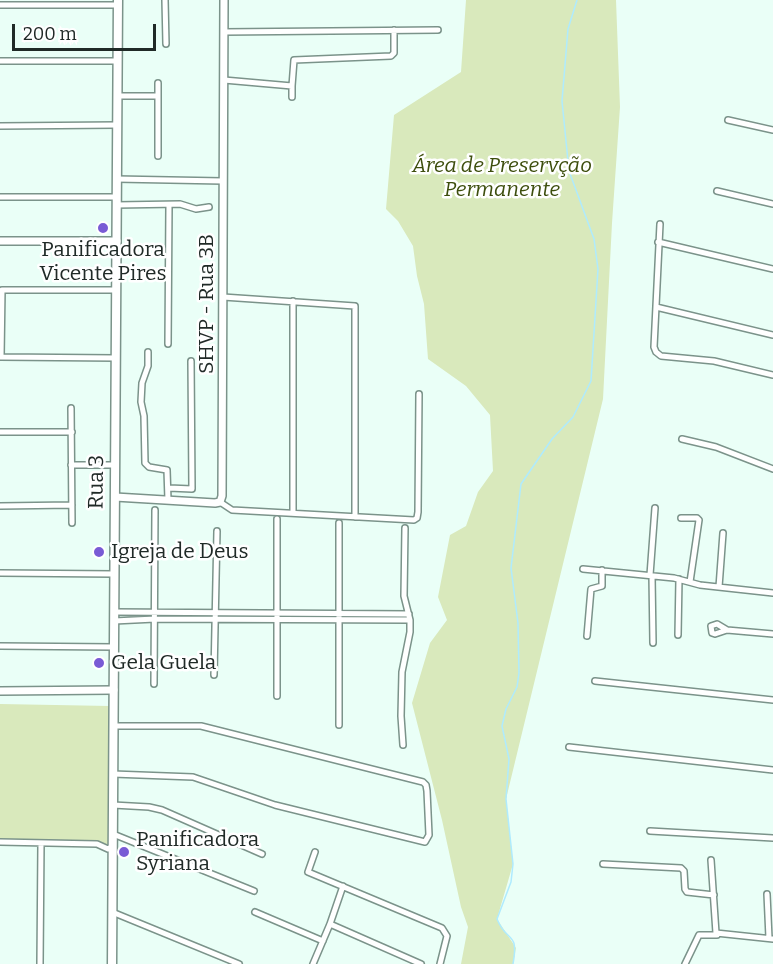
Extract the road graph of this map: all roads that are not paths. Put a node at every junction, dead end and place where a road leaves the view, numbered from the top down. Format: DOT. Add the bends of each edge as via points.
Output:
graph roads {
  1 [pos="165,0"];
  2 [pos="224,0"];
  3 [pos="118,3"];
  4 [pos="0,4"];
  5 [pos="394,30"];
  6 [pos="438,30"];
  7 [pos="224,32"];
  8 [pos="166,44"];
  9 [pos="0,61"];
  10 [pos="118,61"];
  11 [pos="224,80"];
  12 [pos="158,84"];
  13 [pos="292,86"];
  14 [pos="117,96"];
  15 [pos="158,96"];
  16 [pos="292,97"];
  17 [pos="728,120"];
  18 [pos="117,125"];
  19 [pos="0,126"];
  20 [pos="773,130"];
  21 [pos="158,156"];
  22 [pos="116,179"];
  23 [pos="223,181"];
  24 [pos="717,191"];
  25 [pos="0,197"];
  26 [pos="116,201"];
  27 [pos="773,204"];
  28 [pos="169,205"];
  29 [pos="209,207"];
  30 [pos="660,224"];
  31 [pos="0,241"];
  32 [pos="117,241"];
  33 [pos="658,242"];
  34 [pos="773,269"];
  35 [pos="117,290"];
  36 [pos="223,297"];
  37 [pos="293,301"];
  38 [pos="656,306"];
  39 [pos="773,336"];
  40 [pos="168,344"];
  41 [pos="148,352"];
  42 [pos="1,357"];
  43 [pos="116,358"];
  44 [pos="191,361"];
  45 [pos="773,375"];
  46 [pos="419,394"];
  47 [pos="71,408"];
  48 [pos="0,432"];
  49 [pos="72,432"];
  50 [pos="682,439"];
  51 [pos="71,465"];
  52 [pos="116,465"];
  53 [pos="773,469"];
  54 [pos="169,488"];
  55 [pos="192,489"];
  56 [pos="115,497"];
  57 [pos="168,500"];
  58 [pos="192,502"];
  59 [pos="220,502"];
  60 [pos="72,505"];
  61 [pos="0,506"];
  62 [pos="656,508"];
  63 [pos="155,510"];
  64 [pos="293,513"];
  65 [pos="355,517"];
  66 [pos="681,518"];
  67 [pos="278,519"];
  68 [pos="72,523"];
  69 [pos="339,523"];
  70 [pos="405,528"];
  71 [pos="217,531"];
  72 [pos="723,533"];
  73 [pos="583,569"];
  74 [pos="602,570"];
  75 [pos="0,573"];
  76 [pos="114,574"];
  77 [pos="651,575"];
  78 [pos="679,579"];
  79 [pos="690,582"];
  80 [pos="719,587"];
  81 [pos="773,593"];
  82 [pos="114,616"];
  83 [pos="155,616"];
  84 [pos="216,616"];
  85 [pos="278,616"];
  86 [pos="339,616"];
  87 [pos="410,617"];
  88 [pos="727,630"];
  89 [pos="773,634"];
  90 [pos="678,635"];
  91 [pos="587,636"];
  92 [pos="653,642"];
  93 [pos="0,645"];
  94 [pos="114,647"];
  95 [pos="214,675"];
  96 [pos="595,681"];
  97 [pos="154,684"];
  98 [pos="0,690"];
  99 [pos="114,690"];
  100 [pos="277,696"];
  101 [pos="773,700"];
  102 [pos="339,725"];
  103 [pos="113,726"];
  104 [pos="402,745"];
  105 [pos="569,747"];
  106 [pos="773,770"];
  107 [pos="113,774"];
  108 [pos="113,805"];
  109 [pos="650,831"];
  110 [pos="113,834"];
  111 [pos="773,838"];
  112 [pos="0,842"];
  113 [pos="41,843"];
  114 [pos="113,846"];
  115 [pos="315,852"];
  116 [pos="262,854"];
  117 [pos="711,860"];
  118 [pos="603,864"];
  119 [pos="343,886"];
  120 [pos="254,891"];
  121 [pos="767,894"];
  122 [pos="714,895"];
  123 [pos="112,912"];
  124 [pos="255,912"];
  125 [pos="330,924"];
  126 [pos="718,934"];
  127 [pos="771,938"];
  128 [pos="323,941"];
  129 [pos="40,964"];
  130 [pos="112,964"];
  131 [pos="239,964"];
  132 [pos="313,964"];
  133 [pos="421,964"];
  134 [pos="440,964"];
  135 [pos="685,964"];
  1 -- 8 [label="street"];
  2 -- 7 [label="street, SHVP - Rua 3B"];
  3 -- 4 [label="street"];
  3 -- 10 [label="main road, Rua 3"];
  5 -- 6 [label="street"];
  5 -- 7 [label="street"];
  5 -- 13 [label="street" via="391,56 294,60"];
  7 -- 11 [label="street, SHVP - Rua 3B"];
  9 -- 10 [label="street"];
  10 -- 14 [label="main road, Rua 3"];
  11 -- 13 [label="street"];
  11 -- 23 [label="street, SHVP - Rua 3B"];
  12 -- 15 [label="street"];
  13 -- 16 [label="street"];
  14 -- 15 [label="street"];
  14 -- 18 [label="main road, Rua 3"];
  15 -- 21 [label="street"];
  17 -- 20 [label="street"];
  18 -- 19 [label="street"];
  18 -- 22 [label="main road, Rua 3"];
  22 -- 23 [label="street"];
  22 -- 26 [label="main road, Rua 3"];
  23 -- 36 [label="street, SHVP - Rua 3B"];
  24 -- 27 [label="street"];
  25 -- 26 [label="street"];
  26 -- 28 [label="street"];
  26 -- 32 [label="main road, Rua 3"];
  28 -- 29 [label="street"];
  28 -- 40 [label="street"];
  30 -- 33 [label="street"];
  31 -- 32 [label="street"];
  32 -- 35 [label="main road, Rua 3"];
  33 -- 34 [label="street"];
  33 -- 38 [label="street"];
  35 -- 42 [label="street" via="2,290"];
  35 -- 43 [label="main road, Rua 3"];
  36 -- 37 [label="street"];
  36 -- 59 [label="street, SHVP - Rua 3B"];
  37 -- 64 [label="street"];
  37 -- 65 [label="street" via="353,305 356,309"];
  38 -- 39 [label="street"];
  38 -- 45 [label="street" via="654,347 661,356 714,361"];
  41 -- 54 [label="street" via="141,402 145,463 166,469"];
  42 -- 43 [label="street"];
  43 -- 52 [label="main road, Rua 3"];
  44 -- 55 [label="street"];
  46 -- 65 [label="street" via="417,518"];
  47 -- 49 [label="street"];
  48 -- 49 [label="street"];
  49 -- 51 [label="street"];
  50 -- 53 [label="street" via="716,447"];
  51 -- 52 [label="street"];
  51 -- 60 [label="street"];
  52 -- 56 [label="main road, Rua 3"];
  54 -- 55 [label="street"];
  54 -- 57 [label="street"];
  55 -- 58 [label="street"];
  56 -- 57 [label="street"];
  56 -- 76 [label="main road, Rua 3"];
  57 -- 58 [label="street"];
  58 -- 59 [label="street"];
  59 -- 64 [label="street" via="232,510"];
  60 -- 61 [label="street"];
  60 -- 68 [label="street"];
  62 -- 77 [label="street"];
  63 -- 83 [label="street"];
  64 -- 65 [label="street"];
  66 -- 79 [label="street" via="699,520"];
  67 -- 85 [label="street"];
  69 -- 86 [label="street"];
  70 -- 87 [label="street" via="404,596"];
  71 -- 84 [label="street"];
  72 -- 80 [label="street"];
  73 -- 74 [label="street"];
  74 -- 77 [label="street"];
  74 -- 91 [label="street" via="602,586 591,589"];
  75 -- 76 [label="street"];
  76 -- 82 [label="main road, Rua 3"];
  77 -- 78 [label="street"];
  77 -- 92 [label="street"];
  78 -- 79 [label="street"];
  78 -- 90 [label="street"];
  79 -- 80 [label="street"];
  80 -- 81 [label="street"];
  82 -- 83 [label="street"];
  82 -- 94 [label="main road, Rua 3"];
  83 -- 84 [label="street"];
  83 -- 97 [label="street"];
  84 -- 85 [label="street"];
  84 -- 95 [label="street"];
  85 -- 86 [label="street"];
  85 -- 100 [label="street"];
  86 -- 87 [label="street"];
  86 -- 102 [label="street"];
  87 -- 104 [label="street" via="402,672"];
  88 -- 89 [label="street"];
  93 -- 94 [label="street"];
  94 -- 99 [label="main road, Rua 3"];
  96 -- 101 [label="street"];
  98 -- 99 [label="street"];
  99 -- 103 [label="main road, Rua 3"];
  103 -- 107 [label="main road, Rua 3"];
  103 -- 107 [label="street" via="209,727 423,782 429,835 422,842 275,805 193,777"];
  105 -- 106 [label="street"];
  107 -- 108 [label="main road, Rua 3"];
  108 -- 110 [label="main road, Rua 3"];
  108 -- 116 [label="street" via="156,808"];
  109 -- 111 [label="street"];
  110 -- 114 [label="main road, Rua 3"];
  110 -- 120 [label="street"];
  112 -- 113 [label="street"];
  113 -- 114 [label="street" via="97,844 108,849"];
  113 -- 129 [label="street"];
  114 -- 123 [label="main road, Rua 3"];
  115 -- 119 [label="street" via="308,872"];
  117 -- 122 [label="street"];
  118 -- 122 [label="street" via="681,868 687,892"];
  119 -- 125 [label="street"];
  119 -- 134 [label="street" via="442,928 447,936"];
  121 -- 127 [label="street"];
  122 -- 126 [label="street"];
  123 -- 130 [label="main road, Rua 3"];
  123 -- 131 [label="street"];
  124 -- 128 [label="street"];
  125 -- 128 [label="street"];
  125 -- 133 [label="street"];
  126 -- 127 [label="street"];
  126 -- 135 [label="street" via="699,935"];
  128 -- 132 [label="street"];
}
